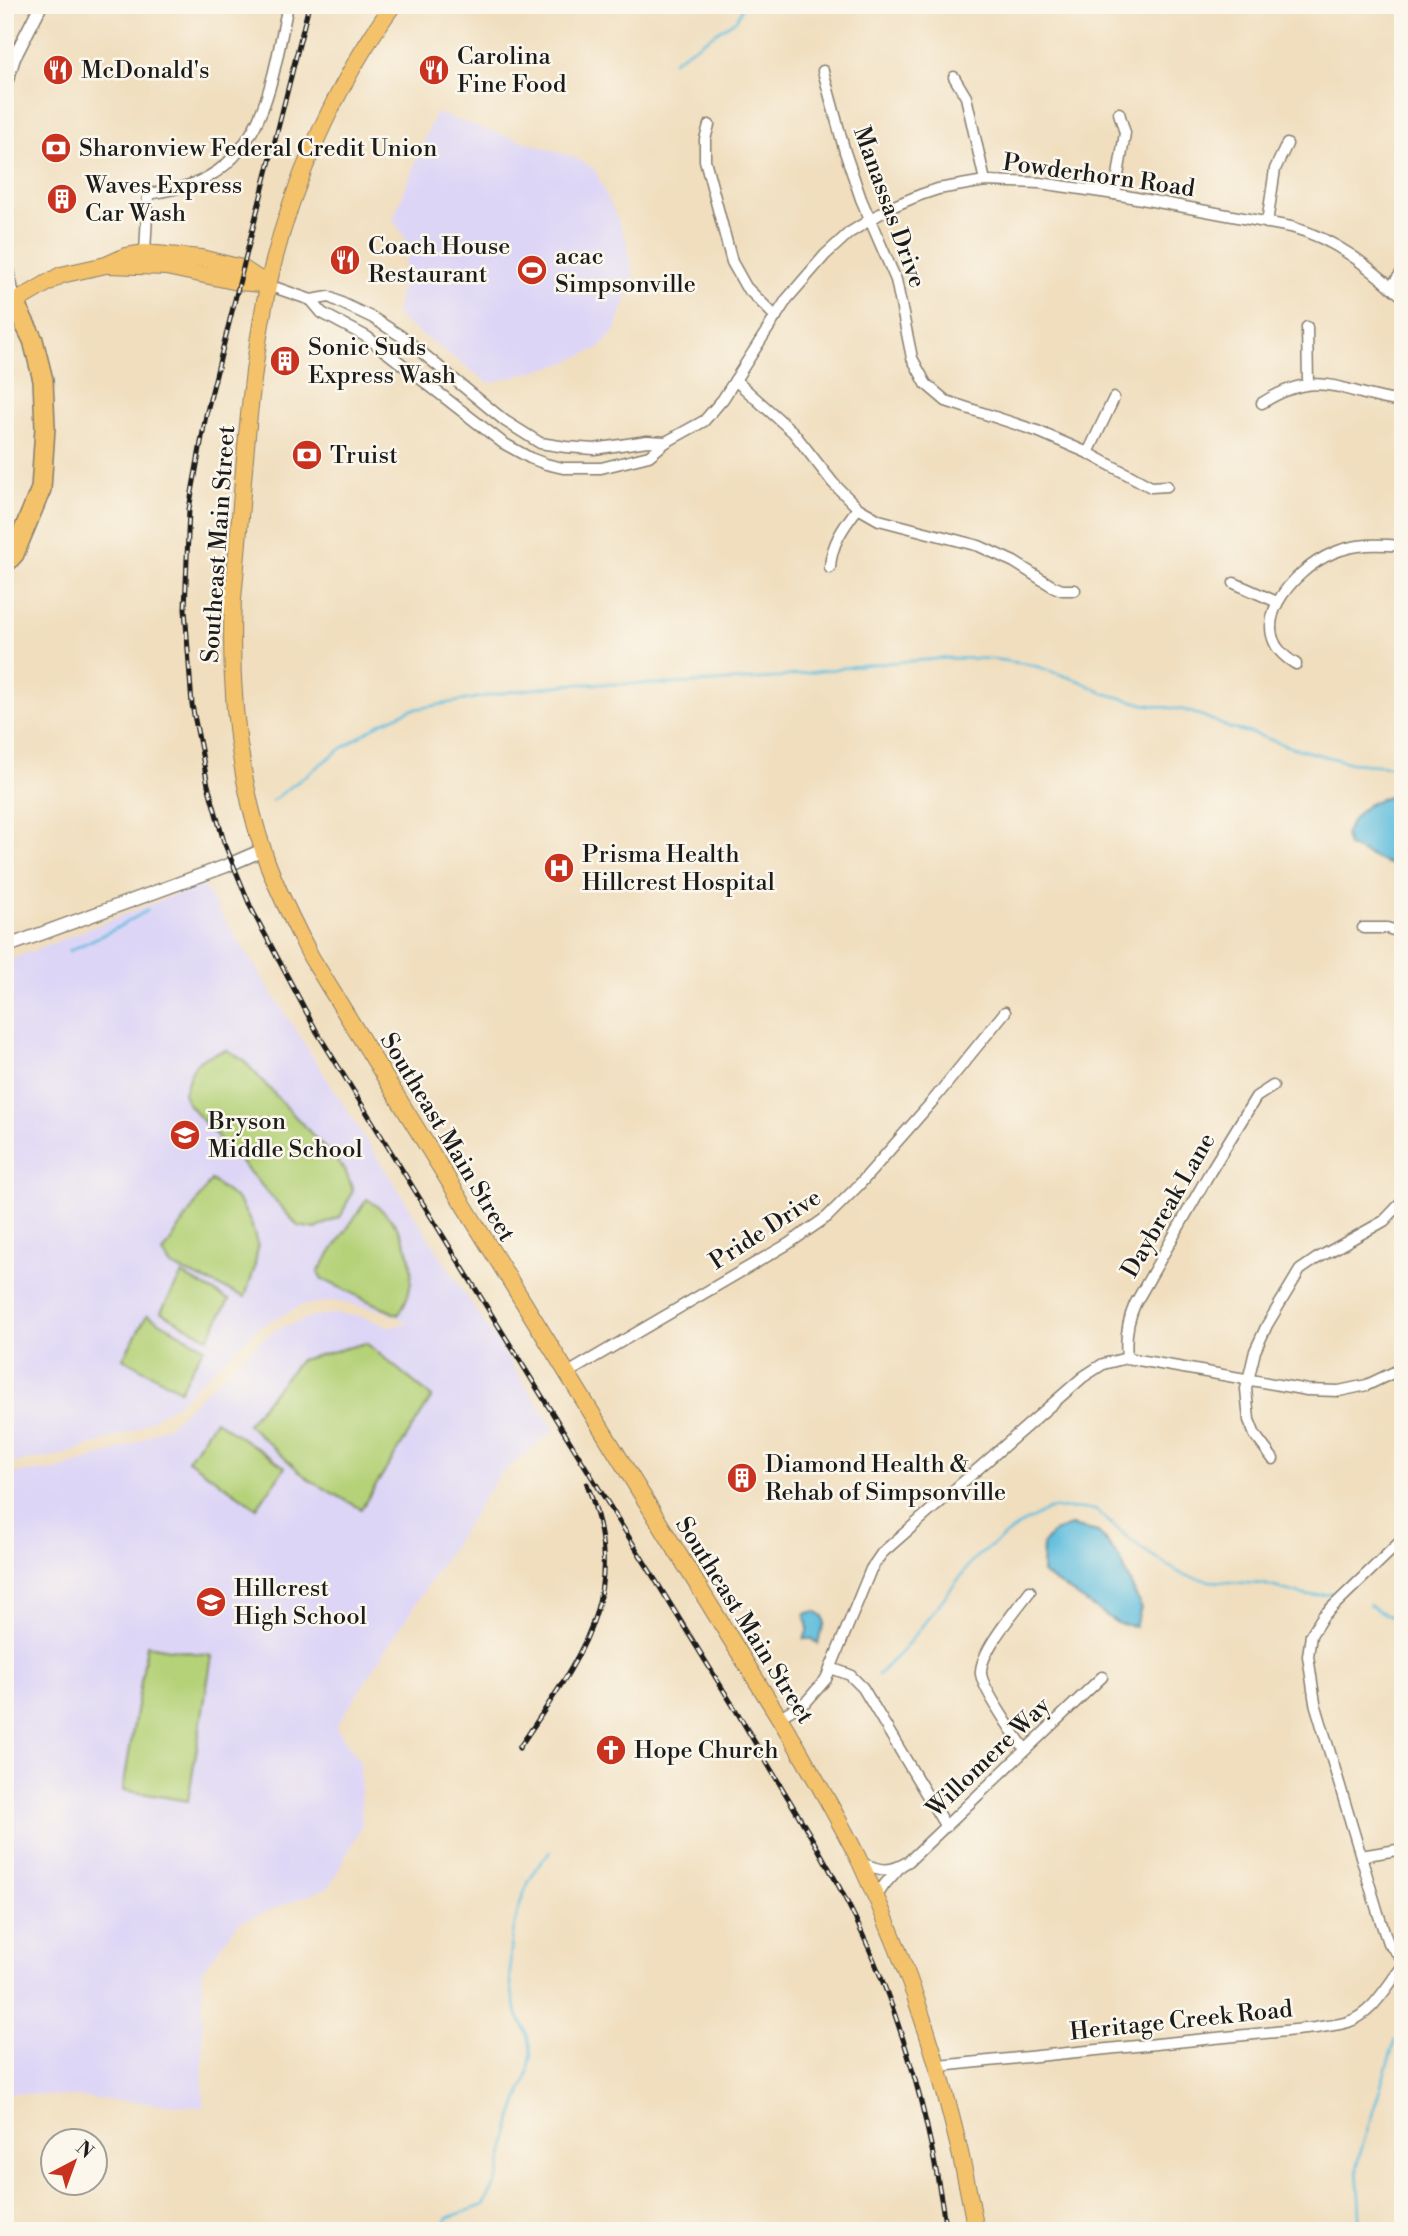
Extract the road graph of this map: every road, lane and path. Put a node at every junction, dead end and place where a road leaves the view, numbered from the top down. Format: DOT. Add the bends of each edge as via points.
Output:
graph roads {
  1 [pos="41,5"];
  2 [pos="288,5"];
  3 [pos="393,5"];
  4 [pos="823,71"];
  5 [pos="954,77"];
  6 [pos="5,86"];
  7 [pos="1119,113"];
  8 [pos="709,125"];
  9 [pos="1287,144"];
  10 [pos="985,181"];
  11 [pos="1115,194"];
  12 [pos="870,220"];
  13 [pos="1267,223"];
  14 [pos="145,253"];
  15 [pos="5,256"];
  16 [pos="106,265"];
  17 [pos="1403,271"];
  18 [pos="268,285"];
  19 [pos="1391,286"];
  20 [pos="1403,297"];
  21 [pos="311,300"];
  22 [pos="10,305"];
  23 [pos="776,317"];
  24 [pos="1307,327"];
  25 [pos="735,380"];
  26 [pos="1308,383"];
  27 [pos="1114,398"];
  28 [pos="1403,402"];
  29 [pos="1262,403"];
  30 [pos="667,442"];
  31 [pos="1088,453"];
  32 [pos="1167,486"];
  33 [pos="858,508"];
  34 [pos="1403,546"];
  35 [pos="5,564"];
  36 [pos="831,568"];
  37 [pos="1234,583"];
  38 [pos="1075,590"];
  39 [pos="1277,602"];
  40 [pos="1296,664"];
  41 [pos="263,850"];
  42 [pos="1363,928"];
  43 [pos="1403,933"];
  44 [pos="5,947"];
  45 [pos="1006,1012"];
  46 [pos="1273,1086"];
  47 [pos="1403,1201"];
  48 [pos="1127,1358"];
  49 [pos="1403,1368"];
  50 [pos="566,1374"];
  51 [pos="1247,1380"];
  52 [pos="1273,1459"];
  53 [pos="1403,1539"];
  54 [pos="1030,1591"];
  55 [pos="831,1668"];
  56 [pos="1102,1677"];
  57 [pos="778,1718"];
  58 [pos="1025,1749"];
  59 [pos="946,1826"];
  60 [pos="1403,1849"];
  61 [pos="1361,1856"];
  62 [pos="861,1863"];
  63 [pos="902,1865"];
  64 [pos="876,1897"];
  65 [pos="1403,1959"];
  66 [pos="1403,1966"];
  67 [pos="939,2066"];
  68 [pos="976,2231"];
  1 -- 6 [label="street"];
  2 -- 14 [label="street" via="264,108 253,132 215,173 198,182 148,194"];
  3 -- 18 [label="main road, Southeast Main Street" via="358,58 315,143"];
  4 -- 12 [label="street, Manassas Drive"];
  5 -- 10 [label="street" via="966,97"];
  7 -- 11 [label="street" via="1125,133"];
  8 -- 23 [label="street" via="705,160 732,262 746,287"];
  9 -- 13 [label="street" via="1275,169"];
  10 -- 11 [label="street, Powderhorn Road"];
  10 -- 12 [label="street, Powderhorn Road" via="920,195"];
  11 -- 13 [label="street, Powderhorn Road"];
  12 -- 23 [label="street, Powderhorn Road" via="825,255"];
  12 -- 31 [label="street, Manassas Drive" via="896,280 916,369 932,391 958,406"];
  13 -- 19 [label="street, Powderhorn Road" via="1299,229 1333,243"];
  14 -- 16 [label="main road"];
  14 -- 18 [label="main road" via="201,258 242,268"];
  15 -- 22 [label="street"];
  16 -- 18 [label="main road" via="166,267"];
  16 -- 22 [label="main road" via="61,275"];
  17 -- 19 [label="street"];
  18 -- 21 [label="street, Powderhorn Road"];
  18 -- 41 [label="main road, Southeast Main Street" via="251,401 231,638 237,738"];
  19 -- 20 [label="street, Powderhorn Road"];
  21 -- 30 [label="street, Powderhorn Road" via="329,297 373,317 505,421 540,443 594,449 647,440"];
  21 -- 30 [label="street, Powderhorn Road" via="321,313 367,337 476,424 530,458 563,468 600,467 649,456"];
  22 -- 35 [label="highway" via="33,340 43,380 45,428 40,489 14,554"];
  23 -- 25 [label="street, Powderhorn Road"];
  24 -- 26 [label="street"];
  25 -- 30 [label="street, Powderhorn Road" via="704,421"];
  25 -- 33 [label="street" via="793,432"];
  26 -- 28 [label="street"];
  26 -- 29 [label="street"];
  27 -- 31 [label="street"];
  31 -- 32 [label="street, Manassas Drive" via="1151,487"];
  33 -- 36 [label="street" via="838,538"];
  33 -- 38 [label="street" via="880,520 979,546 1052,586"];
  34 -- 39 [label="street" via="1372,544 1332,553 1302,571"];
  37 -- 39 [label="street"];
  39 -- 40 [label="street" via="1271,620 1274,640"];
  41 -- 44 [label="street"];
  41 -- 50 [label="main road, Southeast Main Street" via="311,957"];
  42 -- 43 [label="street"];
  45 -- 50 [label="street, Pride Drive" via="827,1217"];
  46 -- 48 [label="street, Daybreak Lane" via="1256,1097 1135,1304 1126,1335"];
  47 -- 51 [label="street" via="1384,1221 1300,1270 1267,1325"];
  48 -- 51 [label="street"];
  48 -- 55 [label="street" via="1103,1364 1083,1377 882,1553 871,1569"];
  49 -- 51 [label="street" via="1367,1385 1339,1391"];
  50 -- 57 [label="main road, Southeast Main Street"];
  51 -- 52 [label="street" via="1249,1419 1255,1436"];
  53 -- 61 [label="street" via="1322,1616 1311,1635 1308,1656 1315,1703"];
  54 -- 58 [label="street" via="990,1647 981,1676"];
  55 -- 57 [label="street" via="807,1701"];
  55 -- 59 [label="street" via="850,1675 863,1688"];
  56 -- 58 [label="street, Willomere Way"];
  57 -- 62 [label="main road, Southeast Main Street"];
  58 -- 59 [label="street, Willomere Way"];
  59 -- 63 [label="street, Willomere Way"];
  60 -- 61 [label="street"];
  61 -- 65 [label="street" via="1388,1943"];
  62 -- 63 [label="street" via="879,1870"];
  62 -- 64 [label="main road, Southeast Main Street"];
  63 -- 64 [label="street, Willomere Way"];
  64 -- 67 [label="main road, Southeast Main Street"];
  66 -- 67 [label="street, Heritage Creek Road" via="1364,2014 1349,2022"];
  67 -- 68 [label="main road, Southeast Main Street"];
}
